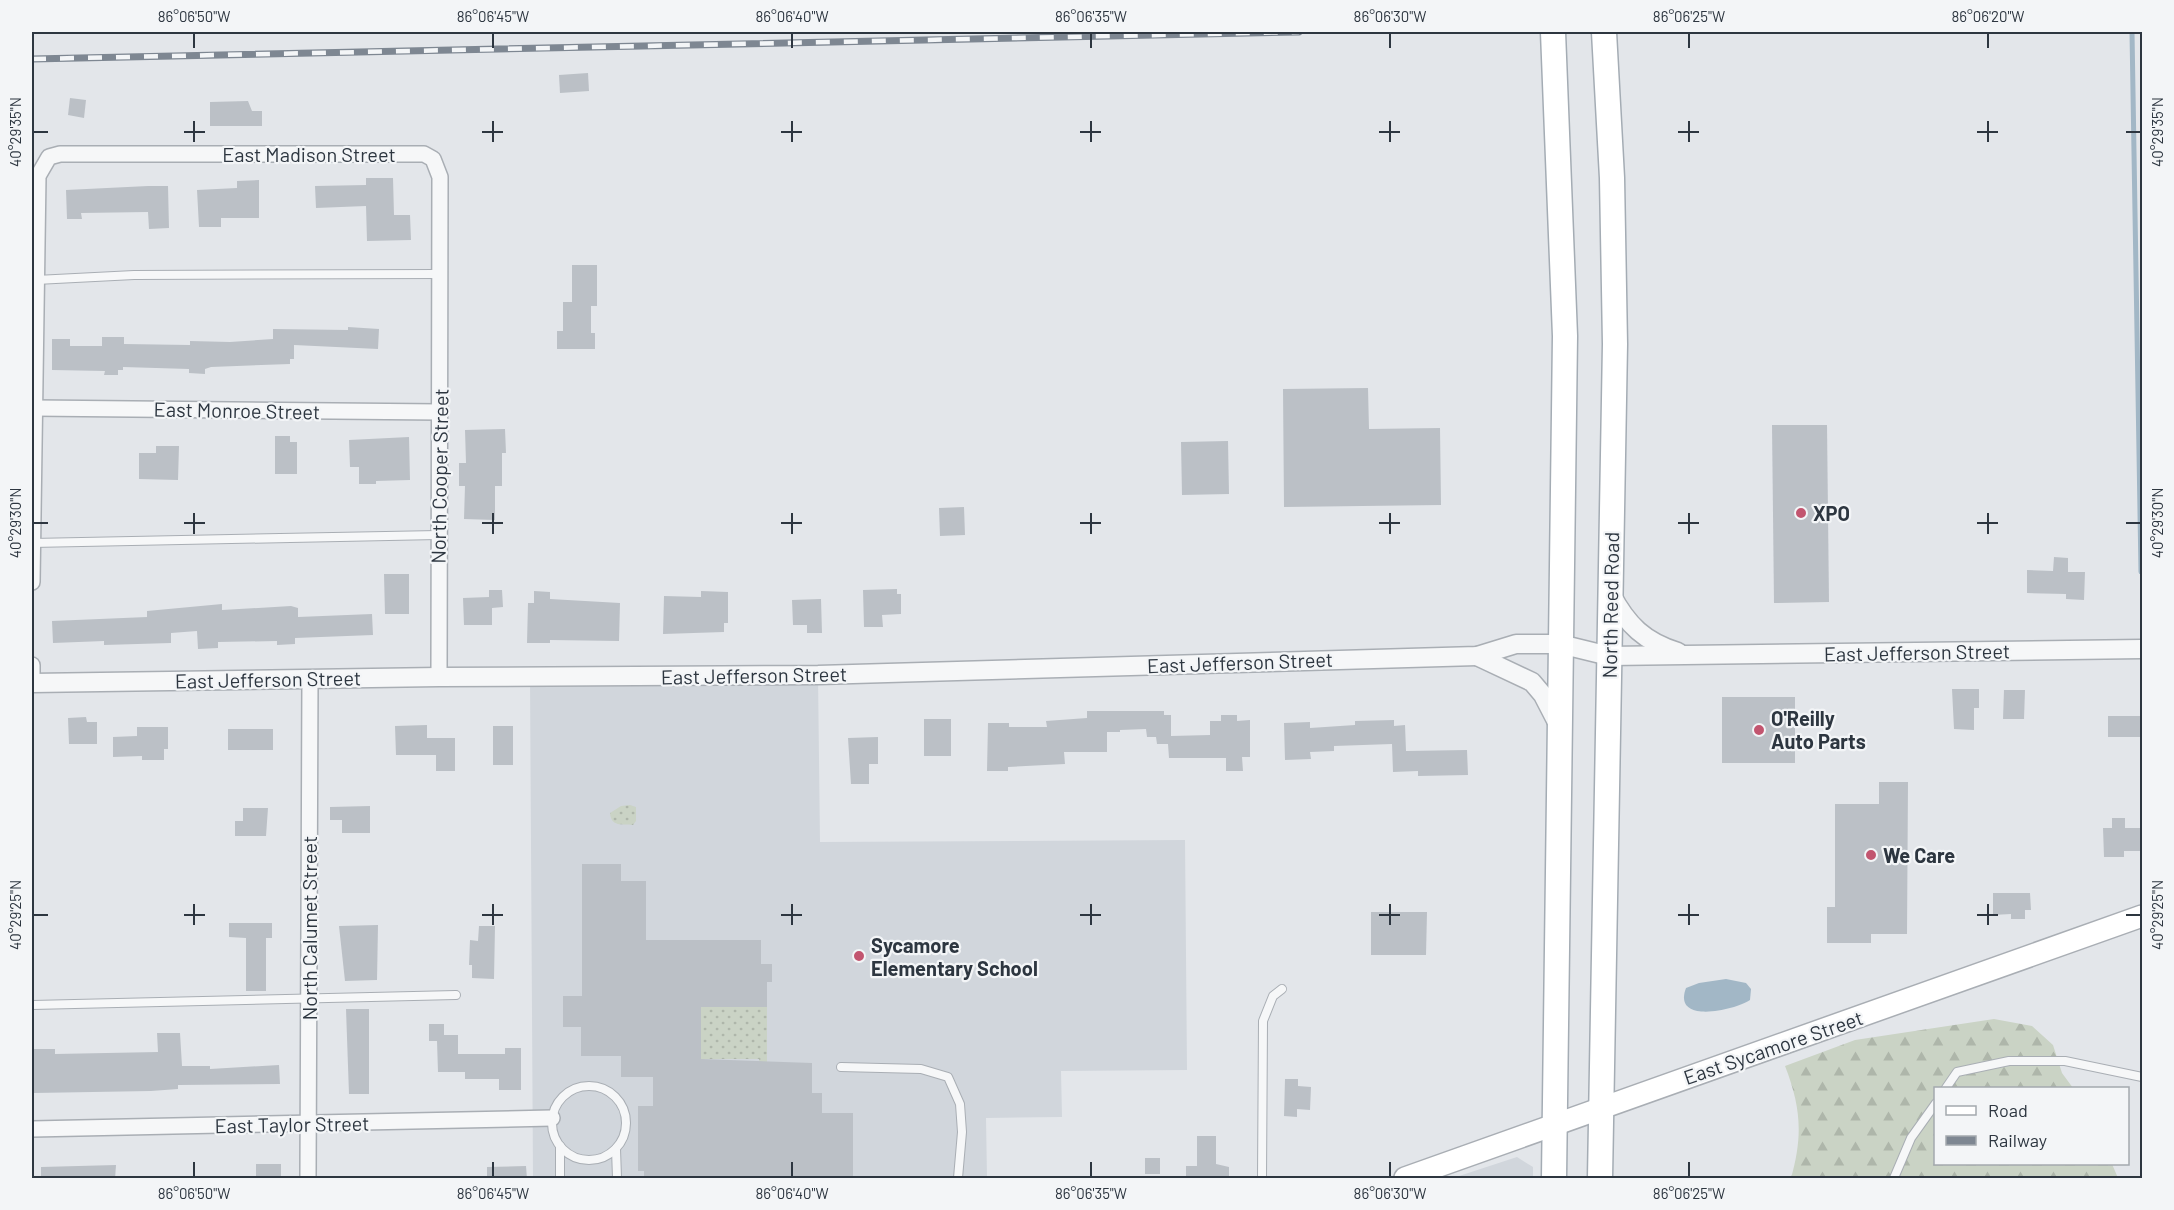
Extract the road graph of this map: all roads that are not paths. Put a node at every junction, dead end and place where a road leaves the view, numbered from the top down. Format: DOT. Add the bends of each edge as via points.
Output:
graph roads {
  1 [pos="1553,32"];
  2 [pos="1604,32"];
  3 [pos="440,274"];
  4 [pos="36,280"];
  5 [pos="34,408"];
  6 [pos="440,412"];
  7 [pos="438,535"];
  8 [pos="32,543"];
  9 [pos="32,582"];
  10 [pos="1610,593"];
  11 [pos="1560,644"];
  12 [pos="2142,649"];
  13 [pos="1477,656"];
  14 [pos="1609,656"];
  15 [pos="1691,656"];
  16 [pos="32,665"];
  17 [pos="439,677"];
  18 [pos="310,678"];
  19 [pos="32,683"];
  20 [pos="1559,726"];
  21 [pos="2142,916"];
  22 [pos="1282,989"];
  23 [pos="456,995"];
  24 [pos="309,998"];
  25 [pos="32,1005"];
  26 [pos="841,1067"];
  27 [pos="2142,1077"];
  28 [pos="1947,1087"];
  29 [pos="1934,1104"];
  30 [pos="1601,1107"];
  31 [pos="552,1118"];
  32 [pos="308,1124"];
  33 [pos="1555,1124"];
  34 [pos="32,1129"];
  35 [pos="560,1146"];
  36 [pos="616,1149"];
  37 [pos="308,1179"];
  38 [pos="560,1179"];
  39 [pos="617,1179"];
  40 [pos="958,1179"];
  41 [pos="1262,1179"];
  42 [pos="1405,1179"];
  43 [pos="1554,1179"];
  44 [pos="1600,1179"];
  45 [pos="1894,1179"];
  1 -- 11 [label="main road" via="1565,336"];
  2 -- 10 [label="main road, North Reed Road" via="1615,344"];
  3 -- 4 [label="lane" via="134,275"];
  3 -- 4 [label="street, East Madison Street" via="440,177 433,159 424,154 60,154 49,157 38,176"];
  3 -- 6 [label="street, North Cooper Street"];
  4 -- 5 [label="street, East Madison Street"];
  5 -- 6 [label="street, East Monroe Street"];
  5 -- 8 [label="street, East Madison Street"];
  6 -- 7 [label="street, North Cooper Street"];
  7 -- 8 [label="lane"];
  7 -- 17 [label="street, North Cooper Street"];
  8 -- 9 [label="street, East Madison Street"];
  10 -- 14 [label="main road, North Reed Road"];
  10 -- 15 [label="street, East Jefferson Street" via="1630,626 1642,636"];
  11 -- 13 [label="street, East Jefferson Street" via="1516,644"];
  11 -- 14 [label="street, East Jefferson Street"];
  11 -- 20 [label="main road"];
  12 -- 15 [label="street, East Jefferson Street"];
  13 -- 17 [label="street, East Jefferson Street" via="818,675"];
  13 -- 20 [label="street, East Jefferson Street" via="1532,682"];
  14 -- 15 [label="street, East Jefferson Street"];
  14 -- 30 [label="main road, North Reed Road"];
  16 -- 19 [label="street"];
  17 -- 18 [label="street, East Jefferson Street"];
  18 -- 19 [label="street, East Jefferson Street"];
  18 -- 24 [label="street, North Calumet Street"];
  20 -- 33 [label="main road"];
  21 -- 30 [label="main road, East Sycamore Street"];
  22 -- 41 [label="lane" via="1273,996 1263,1021"];
  23 -- 24 [label="lane"];
  24 -- 25 [label="lane"];
  24 -- 32 [label="street, North Calumet Street"];
  26 -- 40 [label="lane" via="921,1069 948,1077 960,1104"];
  27 -- 28 [label="lane" via="2065,1061 2009,1061 1957,1072"];
  29 -- 45 [label="lane" via="1911,1138"];
  30 -- 33 [label="main road, East Sycamore Street"];
  30 -- 44 [label="main road, North Reed Road"];
  31 -- 32 [label="street, East Taylor Street"];
  31 -- 35 [label="lane"];
  31 -- 36 [label="lane" via="556,1106 574,1089 587,1086 605,1090 620,1102 625,1114 623,1139"];
  32 -- 34 [label="street, East Taylor Street"];
  32 -- 37 [label="street, North Calumet Street"];
  33 -- 42 [label="main road, East Sycamore Street"];
  33 -- 43 [label="main road"];
  35 -- 36 [label="lane" via="569,1155 593,1160"];
  35 -- 38 [label="lane"];
  36 -- 39 [label="lane"];
}
